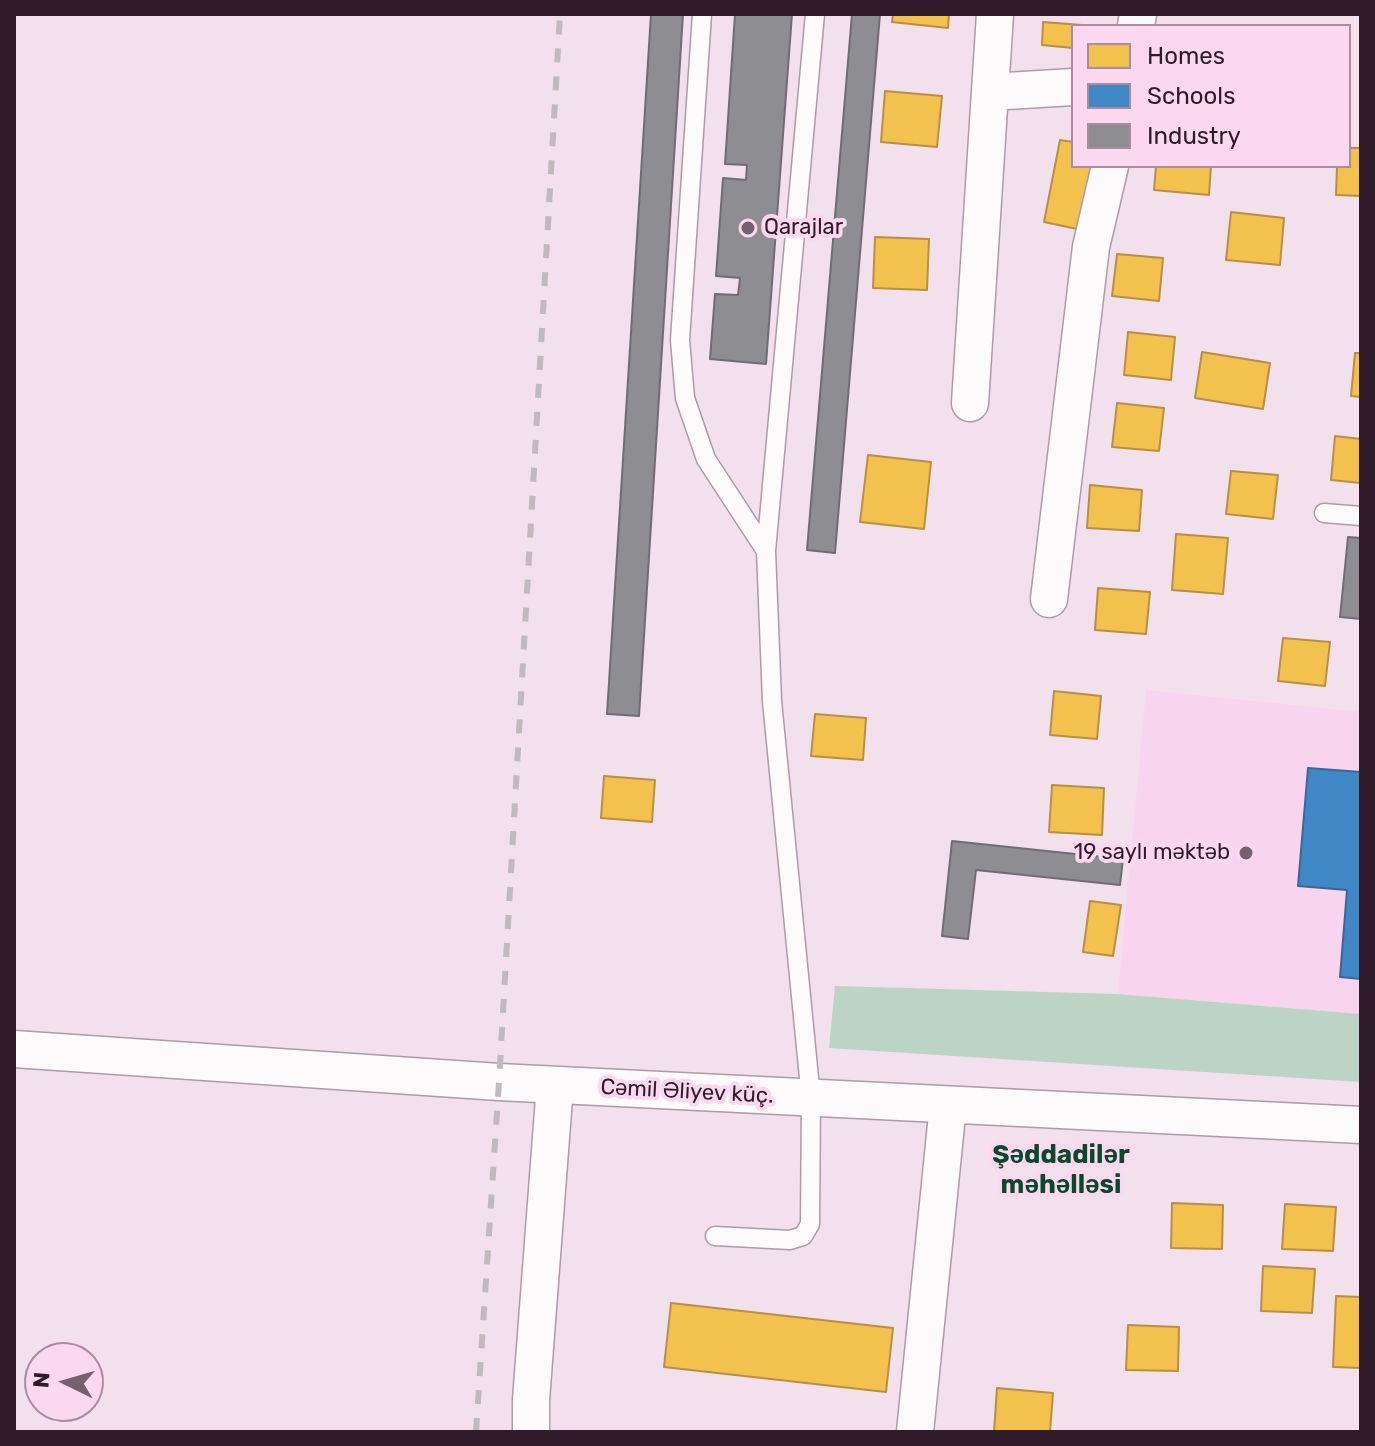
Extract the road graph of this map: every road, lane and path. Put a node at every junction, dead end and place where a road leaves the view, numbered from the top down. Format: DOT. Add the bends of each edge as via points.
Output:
graph roads {
  1 [pos="702,14"];
  2 [pos="815,14"];
  3 [pos="995,14"];
  4 [pos="1071,87"];
  5 [pos="990,92"];
  6 [pos="1110,168"];
  7 [pos="970,403"];
  8 [pos="1324,513"];
  9 [pos="1361,516"];
  10 [pos="766,551"];
  11 [pos="1049,599"];
  12 [pos="14,1049"];
  13 [pos="555,1085"];
  14 [pos="811,1098"];
  15 [pos="948,1105"];
  16 [pos="1361,1125"];
  17 [pos="715,1236"];
  18 [pos="531,1432"];
  19 [pos="915,1432"];
  1 -- 10 [label="lane" via="680,340 685,398 706,459"];
  2 -- 10 [label="lane"];
  3 -- 5 [label="street"];
  4 -- 5 [label="street"];
  5 -- 7 [label="street"];
  6 -- 11 [label="street" via="1091,247"];
  8 -- 9 [label="lane"];
  10 -- 14 [label="lane" via="772,701"];
  12 -- 13 [label="street, Cəmil Əliyev küç."];
  13 -- 14 [label="street, Cəmil Əliyev küç."];
  13 -- 18 [label="street"];
  14 -- 15 [label="street, Cəmil Əliyev küç."];
  14 -- 17 [label="lane" via="810,1224 803,1236"];
  15 -- 16 [label="street, Cəmil Əliyev küç."];
  15 -- 19 [label="street"];
}
